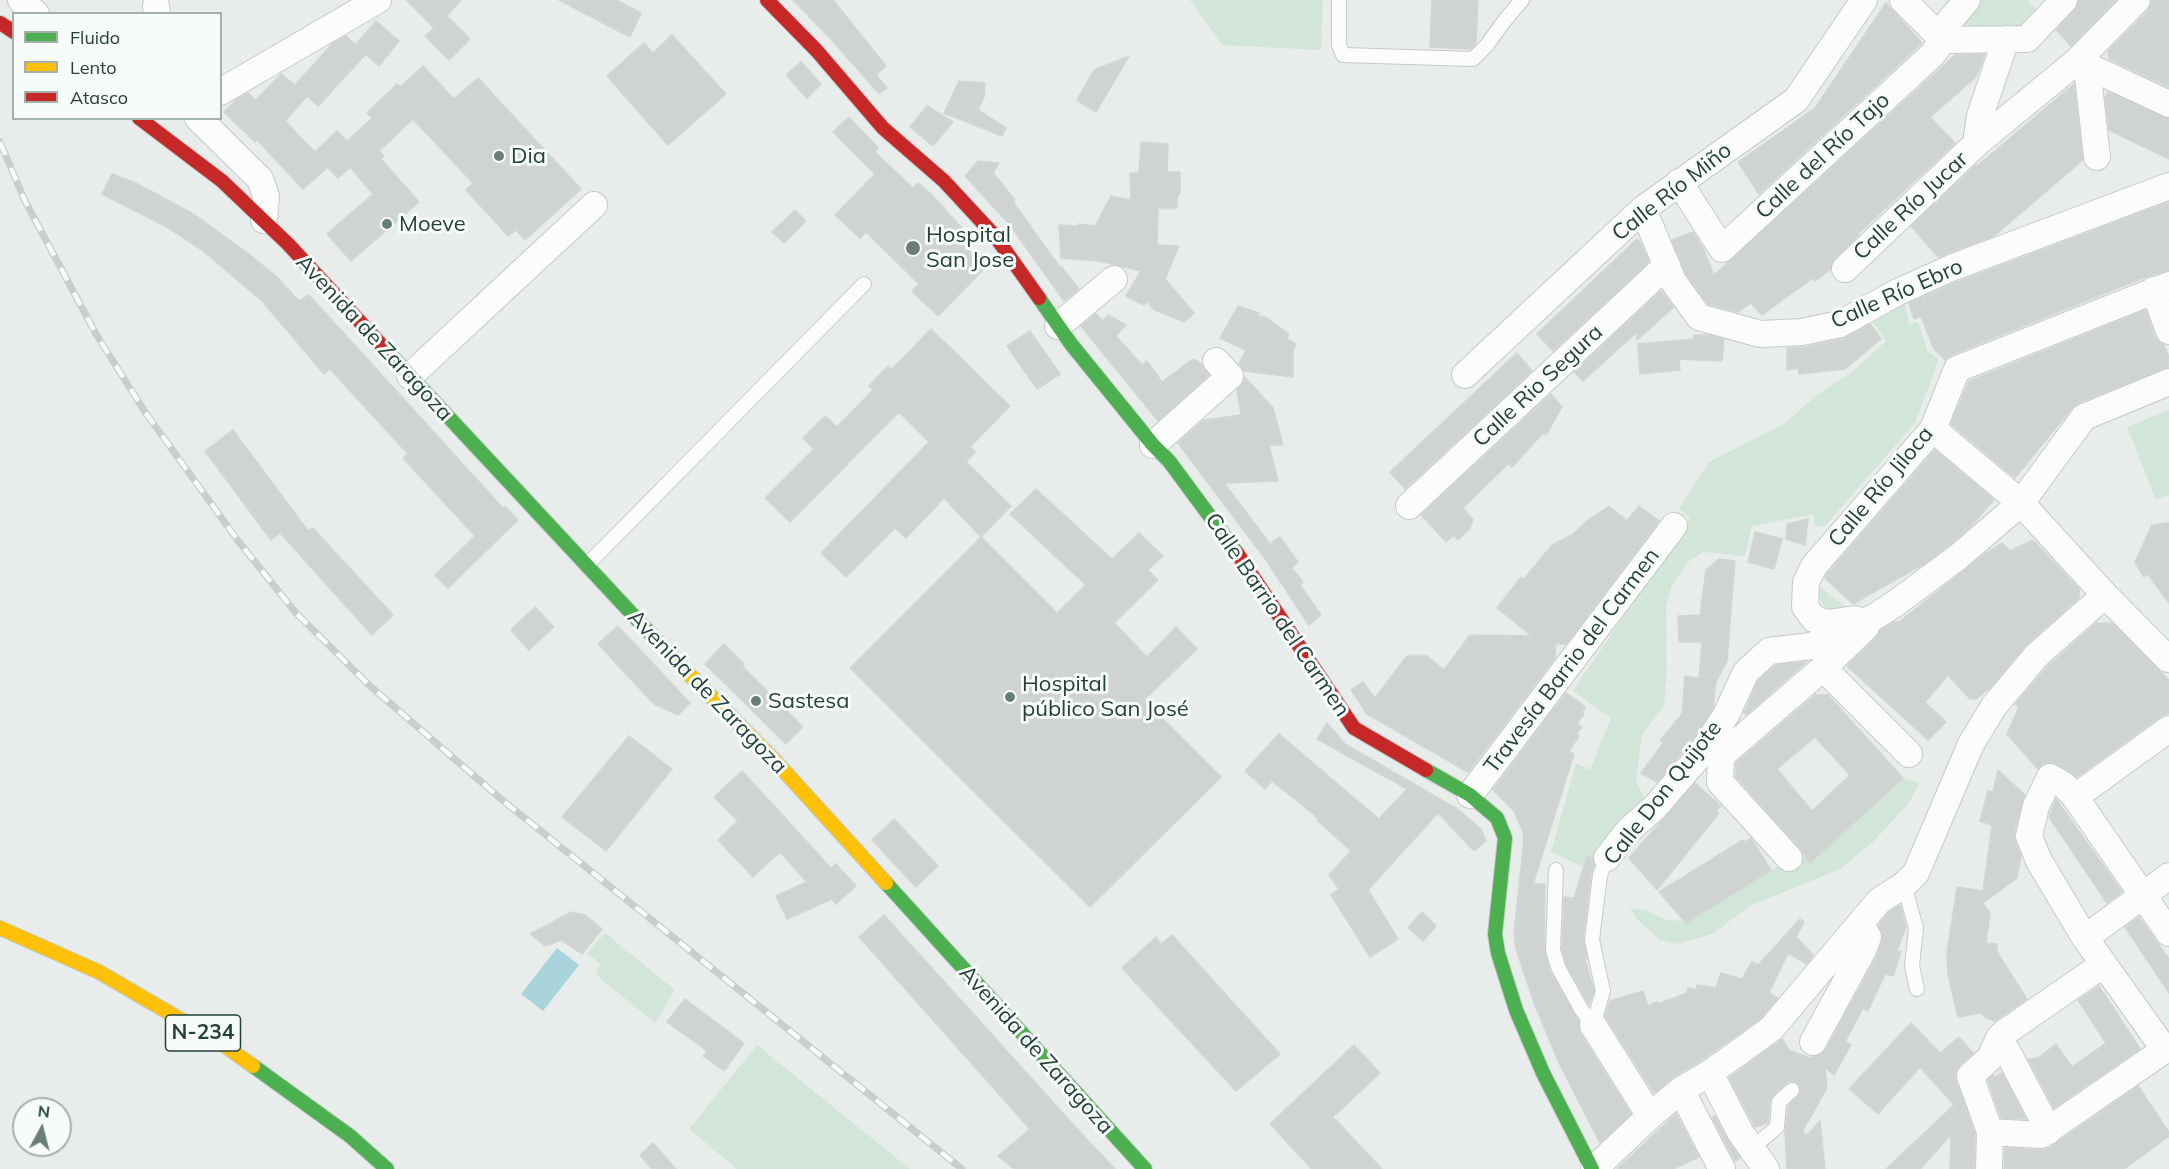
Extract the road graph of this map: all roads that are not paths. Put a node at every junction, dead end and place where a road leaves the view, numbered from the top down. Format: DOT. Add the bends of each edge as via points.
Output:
graph roads {
  1 [pos="21,0"];
  2 [pos="378,0"];
  3 [pos="767,0"];
  4 [pos="1339,0"];
  5 [pos="1522,0"];
  6 [pos="1864,0"];
  7 [pos="1903,0"];
  8 [pos="1967,0"];
  9 [pos="2064,0"];
  10 [pos="2137,0"];
  11 [pos="34,12"];
  12 [pos="2006,39"];
  13 [pos="1943,40"];
  14 [pos="2082,64"];
  15 [pos="222,91"];
  16 [pos="2169,104"];
  17 [pos="142,120"];
  18 [pos="200,120"];
  19 [pos="1977,144"];
  20 [pos="2097,157"];
  21 [pos="1679,182"];
  22 [pos="2169,186"];
  23 [pos="594,205"];
  24 [pos="1643,210"];
  25 [pos="264,220"];
  26 [pos="1667,265"];
  27 [pos="1845,269"];
  28 [pos="1114,279"];
  29 [pos="864,284"];
  30 [pos="2162,288"];
  31 [pos="1058,326"];
  32 [pos="2169,331"];
  33 [pos="1216,361"];
  34 [pos="1465,375"];
  35 [pos="410,376"];
  36 [pos="2169,382"];
  37 [pos="1933,429"];
  38 [pos="1153,445"];
  39 [pos="2021,503"];
  40 [pos="1409,506"];
  41 [pos="1674,526"];
  42 [pos="587,565"];
  43 [pos="2105,595"];
  44 [pos="1876,616"];
  45 [pos="2168,659"];
  46 [pos="1823,668"];
  47 [pos="2169,729"];
  48 [pos="1909,754"];
  49 [pos="2070,791"];
  50 [pos="1470,795"];
  51 [pos="1607,858"];
  52 [pos="1788,858"];
  53 [pos="1556,870"];
  54 [pos="2169,876"];
  55 [pos="1904,885"];
  56 [pos="2141,895"];
  57 [pos="1861,923"];
  58 [pos="0,928"];
  59 [pos="2169,933"];
  60 [pos="2085,938"];
  61 [pos="2104,964"];
  62 [pos="1917,989"];
  63 [pos="1593,1025"];
  64 [pos="1999,1038"];
  65 [pos="1813,1042"];
  66 [pos="2168,1049"];
  67 [pos="1710,1073"];
  68 [pos="1682,1090"];
  69 [pos="1792,1090"];
  70 [pos="1650,1116"];
  71 [pos="2049,1131"];
  72 [pos="1990,1132"];
  73 [pos="1759,1159"];
  74 [pos="387,1169"];
  75 [pos="1145,1169"];
  76 [pos="1593,1169"];
  77 [pos="1722,1169"];
  78 [pos="1989,1169"];
  1 -- 11 [label="street"];
  2 -- 15 [label="street"];
  3 -- 31 [label="main road, Calle Barrio del Carmen" via="883,128 970,207"];
  4 -- 5 [label="lane" via="1339,45 1343,55 1473,59"];
  6 -- 21 [label="street, Calle Río Miño" via="1796,100"];
  7 -- 13 [label="street"];
  8 -- 13 [label="street, Calle del Río Tajo" via="1947,24"];
  9 -- 12 [label="street" via="2027,39"];
  10 -- 14 [label="street"];
  12 -- 13 [label="street"];
  12 -- 19 [label="street, Calle Río Jucar" via="1980,117"];
  13 -- 21 [label="street, Calle del Río Tajo" via="1932,56 1722,249"];
  14 -- 16 [label="street"];
  14 -- 19 [label="street"];
  14 -- 20 [label="street"];
  17 -- 25 [label="main road, Avenida de Zaragoza" via="222,181"];
  18 -- 25 [label="street" via="260,179 266,196"];
  19 -- 27 [label="street, Calle Río Jucar"];
  21 -- 24 [label="street, Calle Río Miño"];
  22 -- 26 [label="street, Calle Río Ebro" via="1951,268 1840,324 1802,332 1760,334 1699,317 1673,281"];
  23 -- 35 [label="street"];
  24 -- 26 [label="street, Calle Río Ebro"];
  24 -- 34 [label="street, Calle Río Miño"];
  25 -- 35 [label="main road, Avenida de Zaragoza"];
  26 -- 40 [label="street, Calle Rio Segura"];
  28 -- 31 [label="street"];
  29 -- 42 [label="lane"];
  30 -- 32 [label="street"];
  30 -- 37 [label="street, Calle Río Jiloca" via="1957,369"];
  31 -- 38 [label="main road, Calle Barrio del Carmen"];
  33 -- 38 [label="street" via="1230,376"];
  35 -- 42 [label="main road, Avenida de Zaragoza"];
  36 -- 39 [label="street, Calle Don Quijote" via="2084,417"];
  37 -- 39 [label="street"];
  37 -- 44 [label="street, Calle Río Jiloca" via="1814,566 1806,582 1805,607 1814,619 1827,623"];
  38 -- 50 [label="main road, Calle Barrio del Carmen" via="1251,572 1354,728"];
  39 -- 43 [label="street"];
  39 -- 44 [label="street, Calle Don Quijote" via="1958,557"];
  41 -- 50 [label="street, Travesía Barrio del Carmen"];
  42 -- 75 [label="main road, Avenida de Zaragoza" via="776,762"];
  43 -- 45 [label="street"];
  43 -- 55 [label="street" via="2037,655 1994,706 1971,744 1916,873"];
  44 -- 46 [label="street, Calle Don Quijote"];
  44 -- 51 [label="street, Calle Don Quijote" via="1811,646 1769,651 1746,672 1726,715 1700,755"];
  46 -- 48 [label="street"];
  46 -- 52 [label="street, Calle Don Quijote" via="1721,756 1720,782"];
  47 -- 49 [label="street"];
  49 -- 56 [label="street"];
  49 -- 60 [label="street" via="2050,777 2036,806 2029,836 2039,861"];
  50 -- 76 [label="main road, Calle Barrio del Carmen" via="1497,818 1505,838 1495,934 1502,969 1544,1073"];
  51 -- 63 [label="lane, Calle Don Quijote" via="1600,875 1592,940 1603,991"];
  53 -- 63 [label="lane" via="1553,950 1558,968"];
  54 -- 56 [label="street"];
  55 -- 57 [label="street" via="1880,901"];
  55 -- 62 [label="lane" via="1916,928 1912,966"];
  56 -- 59 [label="street"];
  56 -- 60 [label="street"];
  57 -- 65 [label="street" via="1868,937 1863,950"];
  57 -- 67 [label="street" via="1771,1029"];
  58 -- 74 [label="main road, N-234" via="99,972 221,1043 350,1136"];
  60 -- 61 [label="street"];
  61 -- 64 [label="street"];
  61 -- 66 [label="street"];
  63 -- 70 [label="street"];
  64 -- 71 [label="street"];
  64 -- 72 [label="street" via="1990,1058 1970,1076"];
  66 -- 71 [label="street"];
  67 -- 68 [label="street"];
  67 -- 73 [label="street" via="1740,1132"];
  68 -- 70 [label="street"];
  68 -- 77 [label="street"];
  69 -- 73 [label="lane" via="1779,1102 1777,1128"];
  70 -- 76 [label="street"];
  71 -- 72 [label="street" via="2042,1135"];
  72 -- 78 [label="street"];
}
